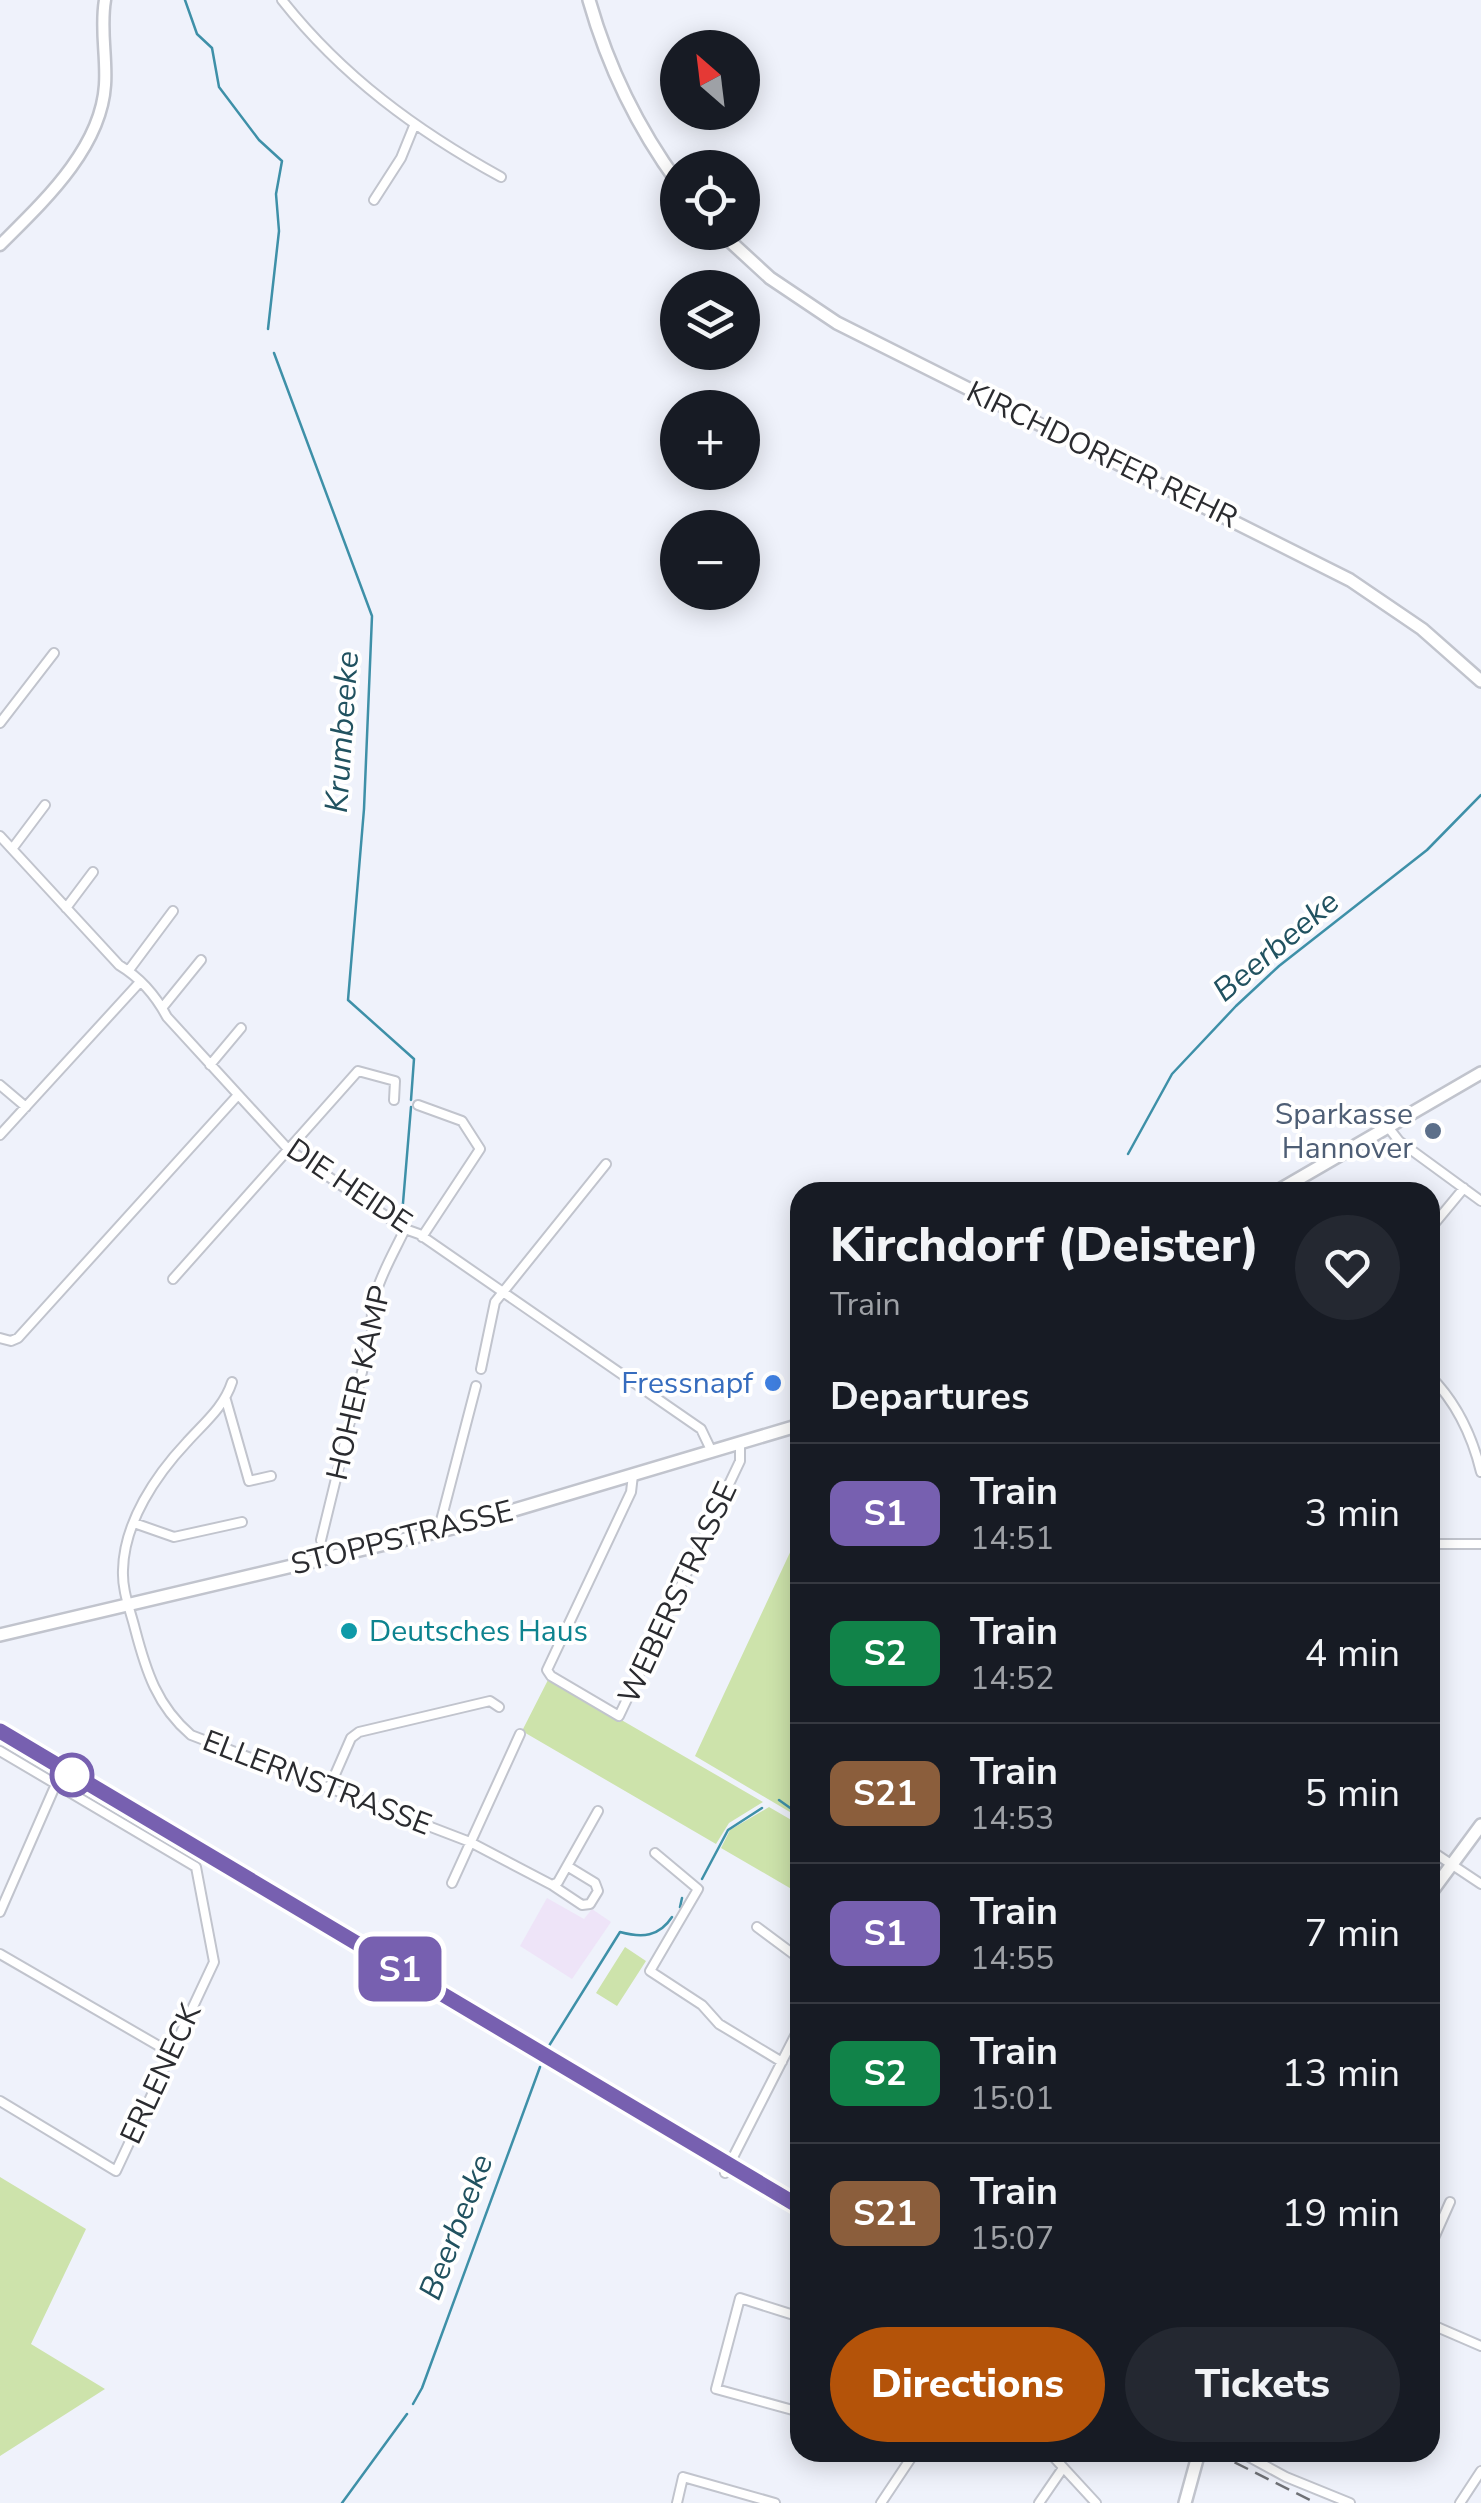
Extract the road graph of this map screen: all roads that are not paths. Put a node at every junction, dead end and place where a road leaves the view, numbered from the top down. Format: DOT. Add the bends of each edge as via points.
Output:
graph roads {
  1 [pos="105,0"];
  2 [pos="282,0"];
  3 [pos="589,0"];
  4 [pos="414,126"];
  5 [pos="660,154"];
  6 [pos="502,177"];
  7 [pos="374,200"];
  8 [pos="0,245"];
  9 [pos="740,250"];
  10 [pos="54,653"];
  11 [pos="1481,682"];
  12 [pos="0,723"];
  13 [pos="44,805"];
  14 [pos="0,836"];
  15 [pos="12,849"];
  16 [pos="93,872"];
  17 [pos="66,908"];
  18 [pos="172,911"];
  19 [pos="201,960"];
  20 [pos="129,970"];
  21 [pos="140,982"];
  22 [pos="162,1008"];
  23 [pos="241,1028"];
  24 [pos="210,1065"];
  25 [pos="1481,1072"];
  26 [pos="0,1085"];
  27 [pos="238,1095"];
  28 [pos="394,1100"];
  29 [pos="418,1105"];
  30 [pos="26,1107"];
  31 [pos="1388,1127"];
  32 [pos="0,1135"];
  33 [pos="288,1149"];
  34 [pos="474,1161"];
  35 [pos="606,1164"];
  36 [pos="487,1168"];
  37 [pos="1293,1182"];
  38 [pos="1464,1188"];
  39 [pos="1481,1201"];
  40 [pos="1440,1217"];
  41 [pos="405,1229"];
  42 [pos="422,1236"];
  43 [pos="173,1280"];
  44 [pos="501,1292"];
  45 [pos="1,1338"];
  46 [pos="0,1353"];
  47 [pos="481,1369"];
  48 [pos="232,1382"];
  49 [pos="476,1386"];
  50 [pos="1440,1388"];
  51 [pos="226,1400"];
  52 [pos="790,1428"];
  53 [pos="740,1444"];
  54 [pos="712,1452"];
  55 [pos="1481,1472"];
  56 [pos="271,1476"];
  57 [pos="633,1476"];
  58 [pos="242,1522"];
  59 [pos="134,1523"];
  60 [pos="438,1532"];
  61 [pos="321,1540"];
  62 [pos="1440,1544"];
  63 [pos="1481,1544"];
  64 [pos="126,1604"];
  65 [pos="0,1635"];
  66 [pos="499,1707"];
  67 [pos="520,1734"];
  68 [pos="0,1752"];
  69 [pos="56,1784"];
  70 [pos="330,1786"];
  71 [pos="598,1811"];
  72 [pos="1481,1825"];
  73 [pos="470,1842"];
  74 [pos="654,1853"];
  75 [pos="1440,1857"];
  76 [pos="1452,1865"];
  77 [pos="567,1866"];
  78 [pos="1440,1881"];
  79 [pos="452,1882"];
  80 [pos="1481,1884"];
  81 [pos="552,1885"];
  82 [pos="0,1912"];
  83 [pos="757,1927"];
  84 [pos="790,1952"];
  85 [pos="0,1954"];
  86 [pos="790,2046"];
  87 [pos="171,2053"];
  88 [pos="782,2062"];
  89 [pos="0,2101"];
  90 [pos="725,2173"];
  91 [pos="1450,2202"];
  92 [pos="1440,2224"];
  93 [pos="790,2314"];
  94 [pos="1440,2328"];
  95 [pos="1481,2346"];
  96 [pos="790,2409"];
  97 [pos="909,2462"];
  98 [pos="1058,2462"];
  99 [pos="1196,2462"];
  100 [pos="1258,2462"];
  101 [pos="1063,2468"];
  102 [pos="1481,2471"];
  103 [pos="676,2503"];
  104 [pos="775,2503"];
  105 [pos="880,2503"];
  106 [pos="1039,2503"];
  107 [pos="1096,2503"];
  108 [pos="1185,2503"];
  109 [pos="1350,2503"];
  110 [pos="1460,2503"];
  1 -- 8 [label="street" via="106,84 98,119 62,178"];
  2 -- 4 [label="street" via="342,67"];
  3 -- 5 [label="main road" via="626,99"];
  4 -- 6 [label="street"];
  4 -- 7 [label="street"];
  9 -- 11 [label="main road, KIRCHDORFER REHR" via="837,323 1350,580 1422,629"];
  10 -- 12 [label="street"];
  13 -- 15 [label="street"];
  14 -- 15 [label="street, DIE HEIDE"];
  15 -- 17 [label="street, DIE HEIDE"];
  16 -- 17 [label="street"];
  17 -- 20 [label="street, DIE HEIDE"];
  18 -- 20 [label="street"];
  19 -- 22 [label="street"];
  20 -- 21 [label="street, DIE HEIDE"];
  21 -- 22 [label="street, DIE HEIDE"];
  21 -- 30 [label="street"];
  22 -- 24 [label="street, DIE HEIDE"];
  23 -- 24 [label="street"];
  24 -- 27 [label="street, DIE HEIDE"];
  25 -- 31 [label="main road"];
  26 -- 30 [label="street"];
  27 -- 33 [label="street, DIE HEIDE"];
  27 -- 45 [label="street" via="18,1338"];
  28 -- 33 [label="street" via="395,1081 358,1072"];
  29 -- 34 [label="street" via="462,1121 480,1148"];
  30 -- 32 [label="street"];
  31 -- 37 [label="main road"];
  31 -- 38 [label="street"];
  33 -- 41 [label="street, DIE HEIDE"];
  33 -- 43 [label="street"];
  34 -- 36 [label="street"];
  34 -- 42 [label="street"];
  35 -- 44 [label="street"];
  38 -- 39 [label="street"];
  38 -- 40 [label="street"];
  41 -- 42 [label="street, DIE HEIDE"];
  41 -- 61 [label="street, HOHER KAMP" via="375,1294"];
  42 -- 44 [label="street, DIE HEIDE"];
  44 -- 47 [label="street"];
  44 -- 54 [label="street, DIE HEIDE" via="701,1428"];
  45 -- 46 [label="street"];
  48 -- 51 [label="street"];
  49 -- 60 [label="street"];
  50 -- 55 [label="street" via="1465,1425"];
  51 -- 56 [label="street" via="249,1481"];
  51 -- 59 [label="street, ELLERNSTRASSE" via="164,1467"];
  52 -- 53 [label="main road, STOPPSTRASSE"];
  53 -- 54 [label="main road, STOPPSTRASSE"];
  53 -- 57 [label="street, WEBERSTRASSE" via="740,1461 619,1716 546,1670"];
  54 -- 57 [label="main road, STOPPSTRASSE"];
  57 -- 60 [label="main road, STOPPSTRASSE"];
  58 -- 59 [label="street" via="174,1537"];
  59 -- 64 [label="street, ELLERNSTRASSE" via="122,1568"];
  60 -- 64 [label="main road, STOPPSTRASSE"];
  62 -- 63 [label="street"];
  64 -- 65 [label="main road, STOPPSTRASSE"];
  64 -- 70 [label="street, ELLERNSTRASSE" via="152,1684 176,1722 191,1734"];
  66 -- 70 [label="street" via="490,1701 359,1732"];
  67 -- 73 [label="street, ELLERNSTRASSE"];
  68 -- 69 [label="street"];
  69 -- 82 [label="street"];
  69 -- 87 [label="street, ERLENECK" via="196,1866 214,1962"];
  70 -- 73 [label="street, ELLERNSTRASSE"];
  71 -- 77 [label="street"];
  72 -- 76 [label="main road"];
  73 -- 79 [label="street, ELLERNSTRASSE"];
  73 -- 81 [label="street, ELLERNSTRASSE"];
  74 -- 88 [label="street" via="698,1889 650,1972"];
  75 -- 76 [label="street"];
  76 -- 78 [label="main road"];
  76 -- 80 [label="street"];
  77 -- 81 [label="street"];
  77 -- 81 [label="street, ELLERNSTRASSE" via="596,1884 590,1904"];
  83 -- 84 [label="street"];
  85 -- 87 [label="street"];
  86 -- 88 [label="street"];
  87 -- 89 [label="street, ERLENECK" via="116,2171"];
  88 -- 90 [label="street"];
  91 -- 92 [label="street"];
  93 -- 96 [label="street" via="740,2298 716,2388"];
  94 -- 95 [label="street"];
  97 -- 105 [label="street"];
  98 -- 101 [label="street"];
  99 -- 108 [label="main road"];
  100 -- 109 [label="street"];
  101 -- 106 [label="street"];
  101 -- 107 [label="street"];
  102 -- 110 [label="street"];
  103 -- 104 [label="street" via="683,2478"];
}
